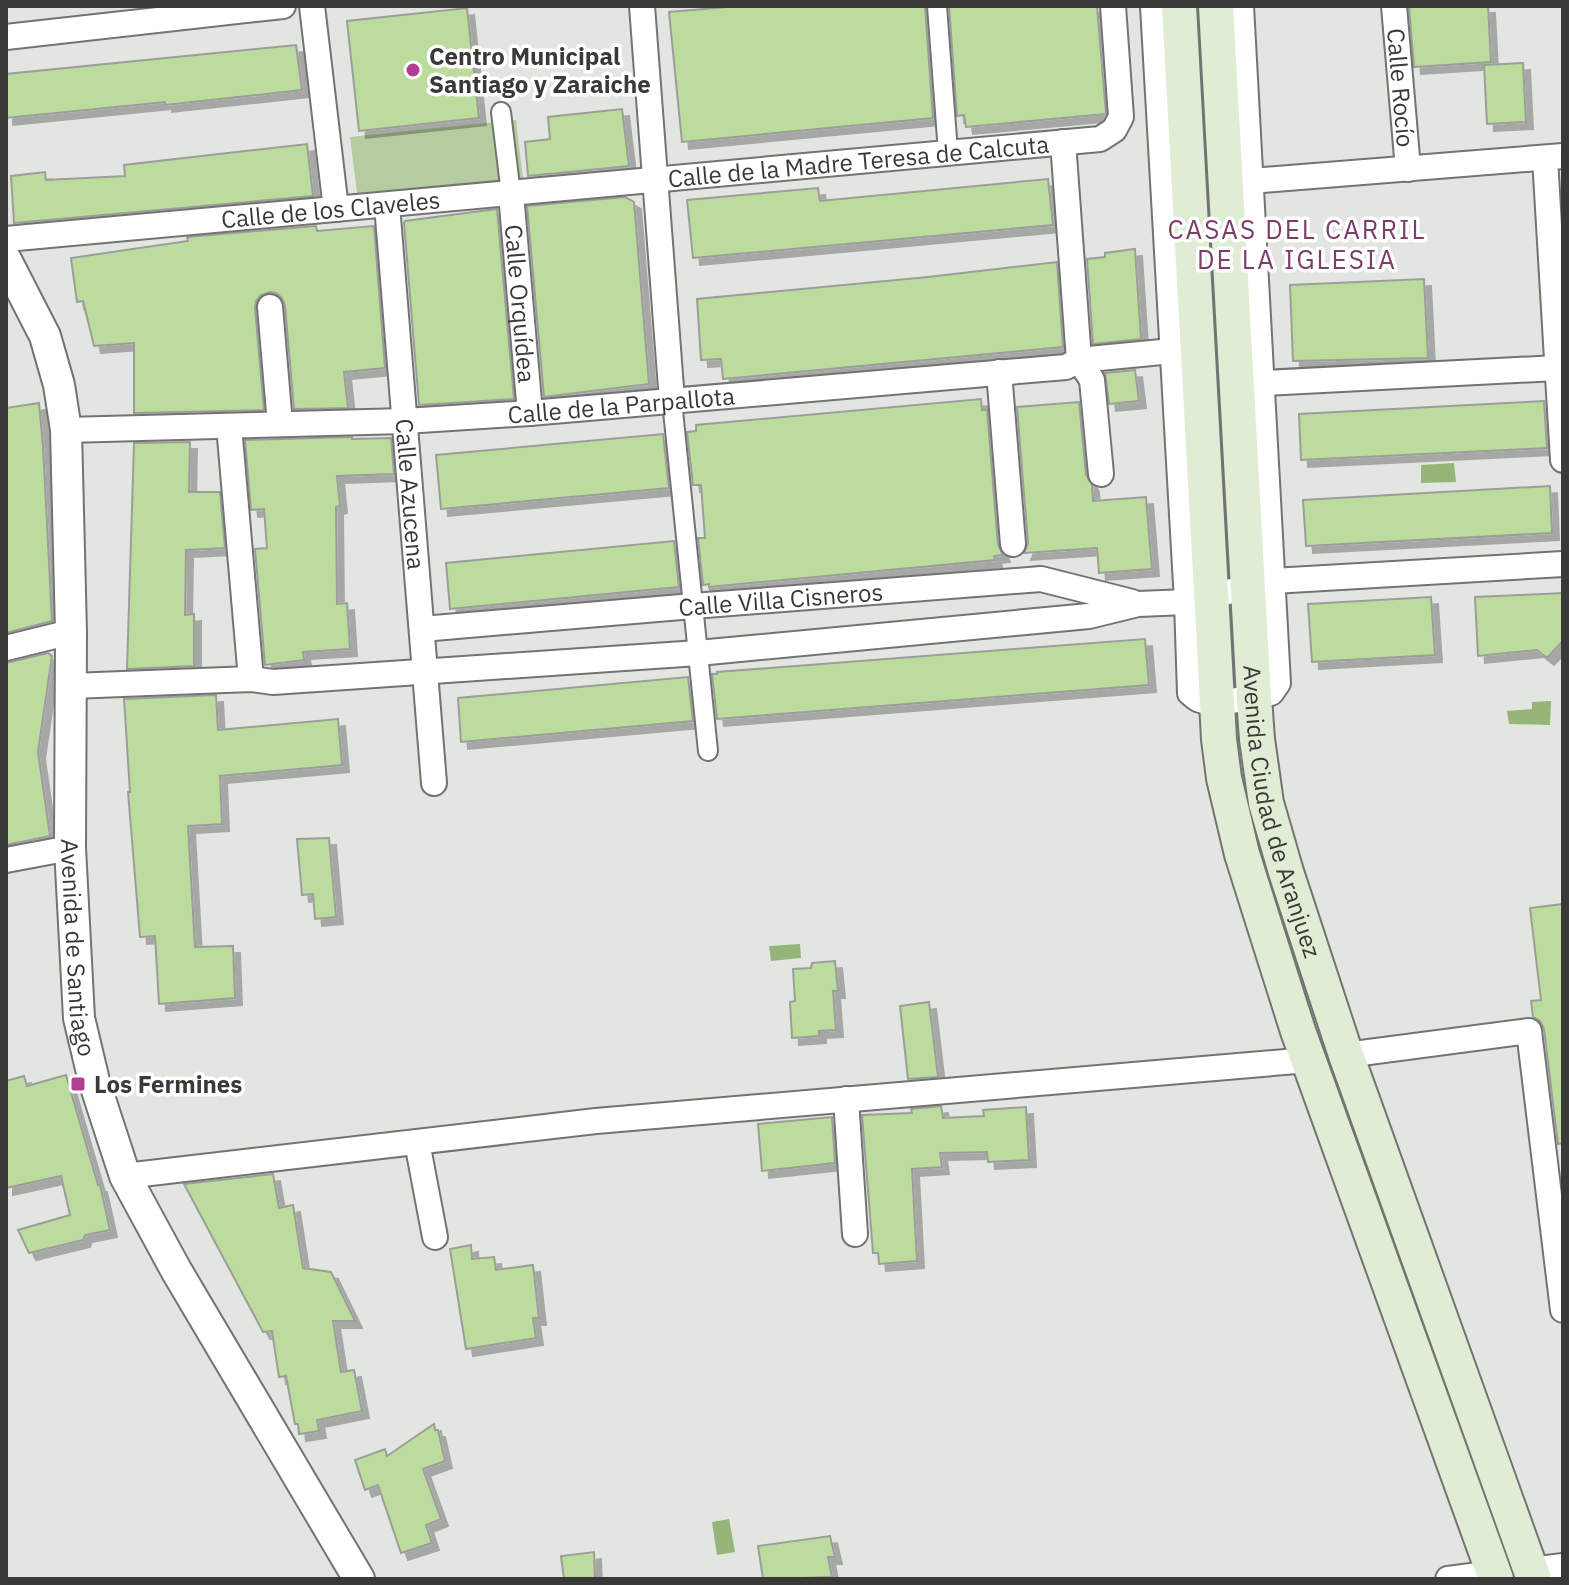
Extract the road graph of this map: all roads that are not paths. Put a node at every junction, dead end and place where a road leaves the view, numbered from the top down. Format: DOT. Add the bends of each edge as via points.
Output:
graph roads {
  1 [pos="283,6"];
  2 [pos="312,6"];
  3 [pos="642,6"];
  4 [pos="937,6"];
  5 [pos="1113,6"];
  6 [pos="1153,6"];
  7 [pos="1179,6"];
  8 [pos="1216,6"];
  9 [pos="1241,6"];
  10 [pos="1394,6"];
  11 [pos="6,37"];
  12 [pos="501,112"];
  13 [pos="1063,142"];
  14 [pos="948,152"];
  15 [pos="1554,157"];
  16 [pos="1408,169"];
  17 [pos="655,179"];
  18 [pos="1251,181"];
  19 [pos="511,194"];
  20 [pos="387,205"];
  21 [pos="336,209"];
  22 [pos="6,239"];
  23 [pos="6,260"];
  24 [pos="270,307"];
  25 [pos="1172,351"];
  26 [pos="1079,360"];
  27 [pos="1557,368"];
  28 [pos="999,372"];
  29 [pos="1263,383"];
  30 [pos="672,401"];
  31 [pos="530,413"];
  32 [pos="405,421"];
  33 [pos="280,424"];
  34 [pos="229,426"];
  35 [pos="66,430"];
  36 [pos="1563,460"];
  37 [pos="1101,474"];
  38 [pos="1013,544"];
  39 [pos="1563,564"];
  40 [pos="1261,584"];
  41 [pos="1199,599"];
  42 [pos="1138,604"];
  43 [pos="693,606"];
  44 [pos="422,629"];
  45 [pos="71,632"];
  46 [pos="6,648"];
  47 [pos="698,653"];
  48 [pos="425,672"];
  49 [pos="251,679"];
  50 [pos="71,686"];
  51 [pos="1254,698"];
  52 [pos="1217,701"];
  53 [pos="708,751"];
  54 [pos="434,783"];
  55 [pos="70,848"];
  56 [pos="6,860"];
  57 [pos="1346,1055"];
  58 [pos="1308,1060"];
  59 [pos="846,1099"];
  60 [pos="417,1142"];
  61 [pos="125,1176"];
  62 [pos="855,1234"];
  63 [pos="435,1237"];
  64 [pos="1563,1310"];
  65 [pos="1543,1572"];
  66 [pos="1495,1576"];
  67 [pos="359,1579"];
  68 [pos="1448,1579"];
  1 -- 11 [label="street"];
  2 -- 21 [label="street"];
  3 -- 17 [label="street"];
  4 -- 14 [label="street"];
  5 -- 13 [label="street, Calle de la Madre Teresa de Calcuta" via="1121,117 1100,139"];
  6 -- 25 [label="street"];
  7 -- 41 [label="main road, Avenida Ciudad de Aranjuez"];
  8 -- 40 [label="main road, Avenida Ciudad de Aranjuez"];
  9 -- 18 [label="street"];
  10 -- 16 [label="street, Calle Rocío"];
  12 -- 19 [label="street"];
  13 -- 14 [label="street, Calle de la Madre Teresa de Calcuta"];
  13 -- 26 [label="street"];
  14 -- 17 [label="street, Calle de la Madre Teresa de Calcuta"];
  15 -- 16 [label="street"];
  15 -- 27 [label="street"];
  16 -- 18 [label="street"];
  17 -- 19 [label="street, Calle de los Claveles"];
  17 -- 30 [label="street"];
  18 -- 29 [label="street"];
  19 -- 20 [label="street, Calle de los Claveles"];
  19 -- 31 [label="street, Calle Orquídea"];
  20 -- 21 [label="street, Calle de los Claveles"];
  20 -- 32 [label="street, Calle Azucena"];
  21 -- 22 [label="street, Calle de los Claveles"];
  23 -- 35 [label="street, Avenida de Santiago" via="45,336"];
  24 -- 33 [label="street"];
  25 -- 26 [label="street, Calle de la Parpallota"];
  25 -- 41 [label="street"];
  26 -- 28 [label="street, Calle de la Parpallota" via="1066,367"];
  26 -- 37 [label="street" via="1092,380"];
  27 -- 29 [label="street"];
  27 -- 36 [label="street"];
  28 -- 30 [label="street, Calle de la Parpallota"];
  28 -- 38 [label="street"];
  29 -- 40 [label="street"];
  30 -- 31 [label="street, Calle de la Parpallota"];
  30 -- 43 [label="street"];
  31 -- 32 [label="street, Calle de la Parpallota"];
  32 -- 33 [label="street, Calle de la Parpallota"];
  32 -- 44 [label="street, Calle Azucena"];
  33 -- 34 [label="street, Calle de la Parpallota"];
  34 -- 35 [label="street, Calle de la Parpallota"];
  34 -- 49 [label="street"];
  35 -- 45 [label="street, Avenida de Santiago"];
  39 -- 40 [label="street, Calle Villa Cisneros"];
  40 -- 41 [label="street, Calle Villa Cisneros"];
  40 -- 51 [label="main road, Avenida Ciudad de Aranjuez"];
  41 -- 42 [label="street, Calle Villa Cisneros"];
  41 -- 52 [label="main road, Avenida Ciudad de Aranjuez"];
  42 -- 43 [label="street, Calle Villa Cisneros" via="1041,579"];
  42 -- 47 [label="street, Calle Villa Cisneros" via="1089,616"];
  43 -- 44 [label="street, Calle Villa Cisneros"];
  43 -- 47 [label="street"];
  44 -- 48 [label="street, Calle Azucena"];
  45 -- 46 [label="street"];
  45 -- 50 [label="street, Avenida de Santiago"];
  47 -- 48 [label="street, Calle Villa Cisneros"];
  47 -- 53 [label="street"];
  48 -- 49 [label="street, Calle Villa Cisneros"];
  48 -- 54 [label="street, Calle Azucena"];
  49 -- 50 [label="street, Calle Villa Cisneros"];
  50 -- 55 [label="street, Avenida de Santiago"];
  51 -- 52 [label="street"];
  51 -- 57 [label="main road, Avenida Ciudad de Aranjuez" via="1266,803"];
  52 -- 58 [label="main road, Avenida Ciudad de Aranjuez" via="1224,778 1242,854"];
  55 -- 56 [label="street"];
  55 -- 61 [label="street, Avenida de Santiago" via="79,1018"];
  57 -- 64 [label="street" via="1529,1031"];
  57 -- 65 [label="main road, Avenida Ciudad de Aranjuez"];
  58 -- 59 [label="street"];
  58 -- 66 [label="main road, Avenida Ciudad de Aranjuez"];
  59 -- 60 [label="street"];
  59 -- 62 [label="street"];
  60 -- 61 [label="street"];
  60 -- 63 [label="street"];
  61 -- 67 [label="street, Avenida de Santiago"];
  66 -- 68 [label="street"];
}
